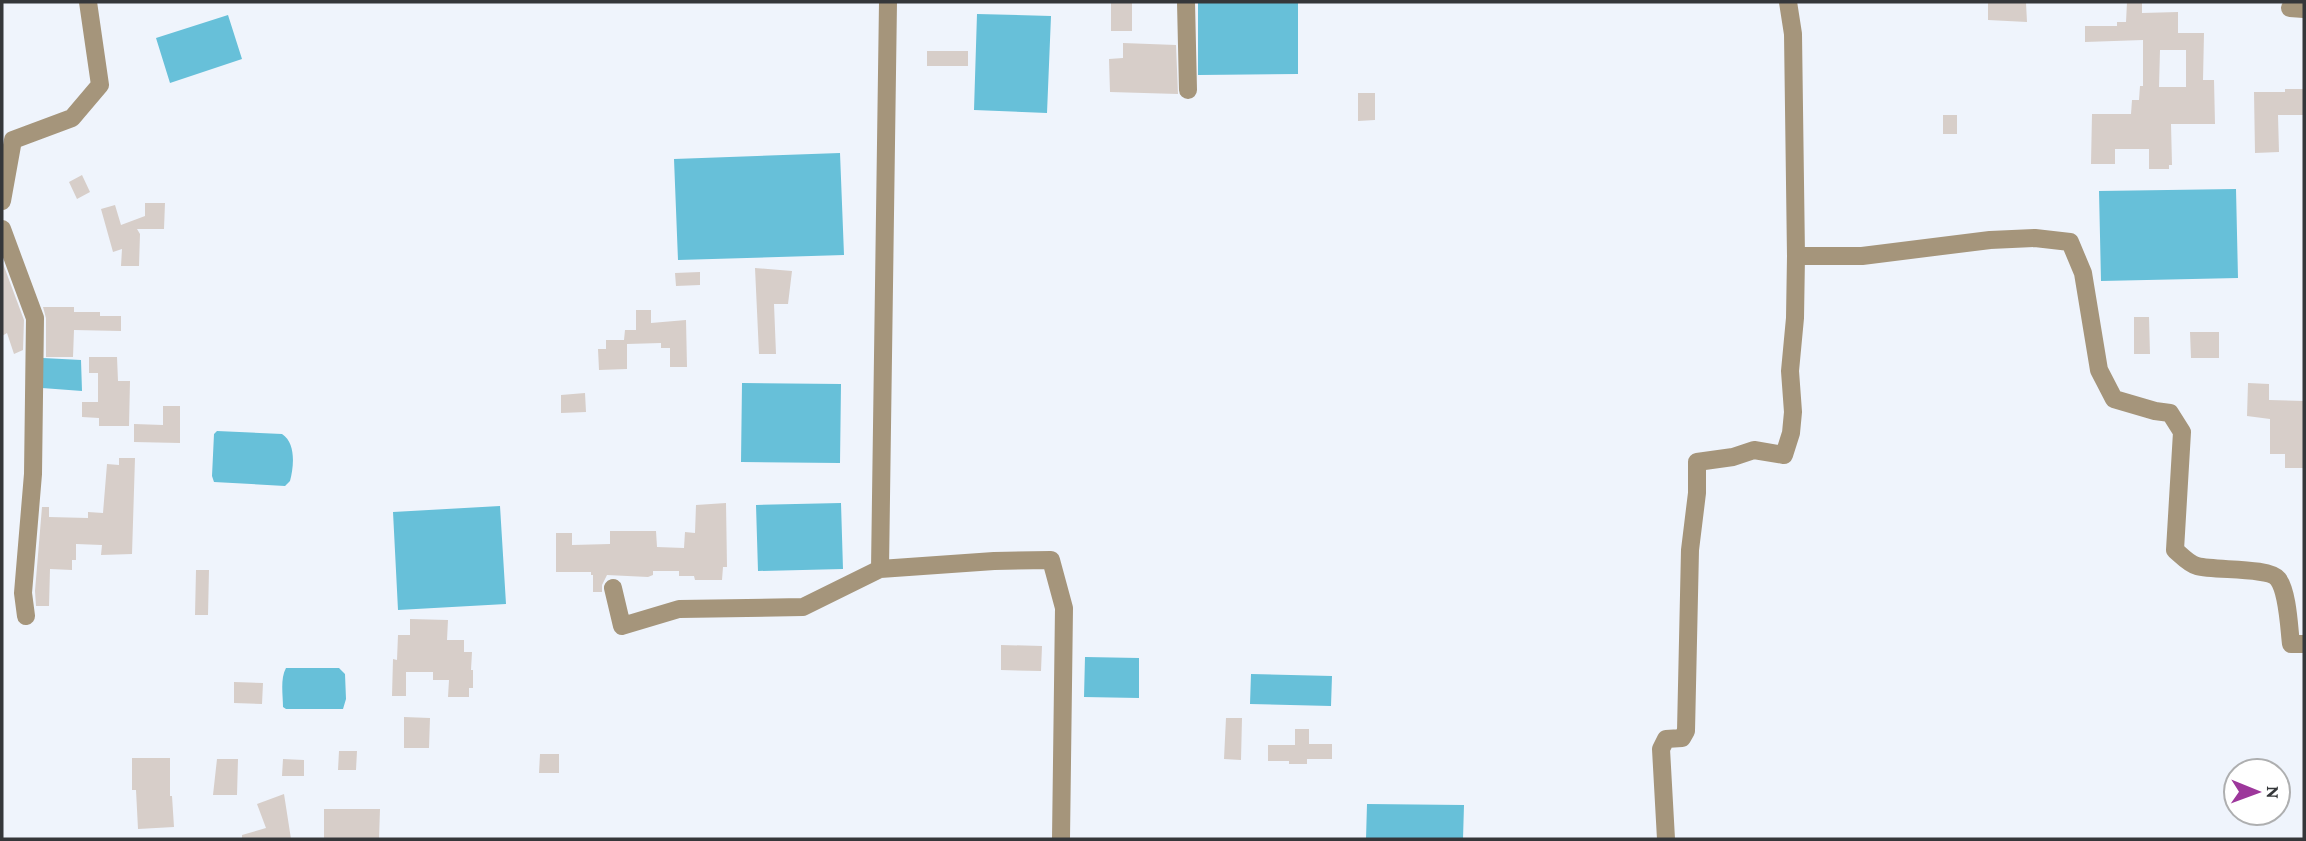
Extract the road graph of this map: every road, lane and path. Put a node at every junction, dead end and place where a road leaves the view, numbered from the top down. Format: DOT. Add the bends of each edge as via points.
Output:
graph roads {
  1 [pos="88,2"];
  2 [pos="888,2"];
  3 [pos="1186,2"];
  4 [pos="1788,2"];
  5 [pos="1188,90"];
  6 [pos="2,201"];
  7 [pos="2,229"];
  8 [pos="1796,256"];
  9 [pos="880,569"];
  10 [pos="613,588"];
  11 [pos="26,617"];
  12 [pos="2304,644"];
  13 [pos="1061,839"];
  14 [pos="1666,839"];
  1 -- 6 [label="street" via="100,85 72,118 13,140"];
  2 -- 9 [label="street"];
  3 -- 5 [label="street"];
  4 -- 8 [label="street" via="1793,34"];
  7 -- 11 [label="street" via="35,318 33,474 23,593"];
  8 -- 12 [label="street" via="1862,256 1990,240 2070,242 2083,272 2099,370 2114,399 2170,412 2182,432 2175,550 2194,566 2274,576 2284,597 2291,644"];
  8 -- 14 [label="street" via="1790,370 1793,412 1784,455 1754,450 1697,461 1686,731 1682,738 1666,739 1661,749"];
  9 -- 10 [label="street" via="803,607 679,608 622,626"];
  9 -- 13 [label="street" via="1051,560 1064,608"];
}
